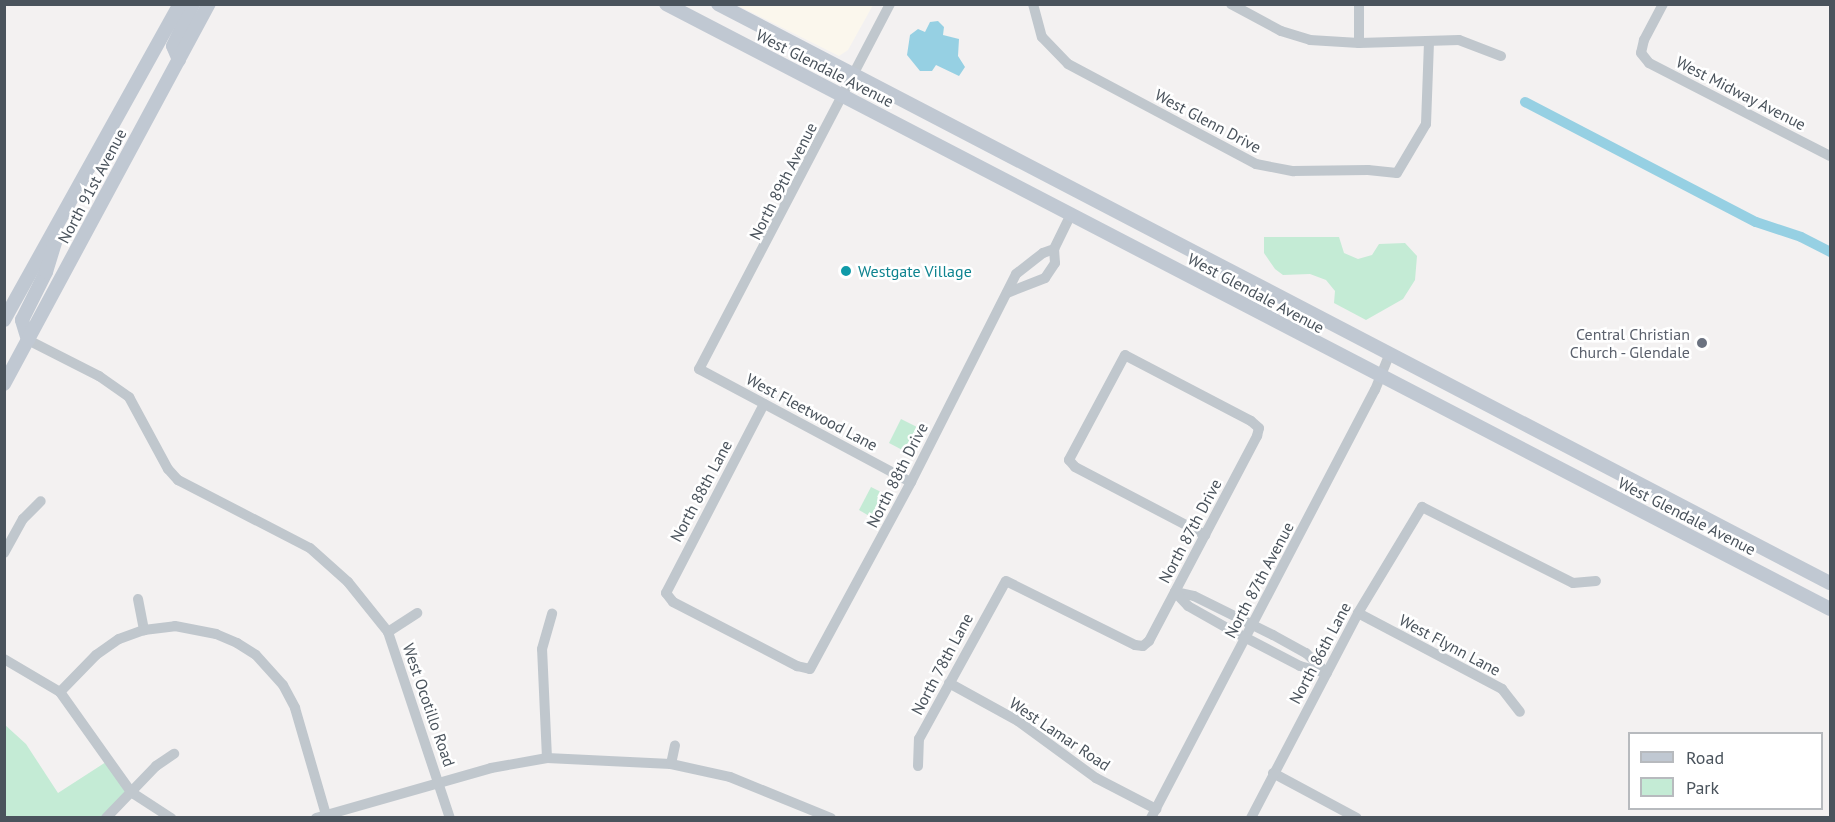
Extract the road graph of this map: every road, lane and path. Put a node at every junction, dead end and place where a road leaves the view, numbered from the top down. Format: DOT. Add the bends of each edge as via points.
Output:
graph roads {
  1 [pos="180,4"];
  2 [pos="193,4"];
  3 [pos="208,4"];
  4 [pos="666,4"];
  5 [pos="718,4"];
  6 [pos="890,4"];
  7 [pos="1033,4"];
  8 [pos="1231,4"];
  9 [pos="1359,4"];
  10 [pos="1663,4"];
  11 [pos="1429,41"];
  12 [pos="1359,43"];
  13 [pos="1501,56"];
  14 [pos="178,60"];
  15 [pos="854,76"];
  16 [pos="843,96"];
  17 [pos="1830,156"];
  18 [pos="1081,194"];
  19 [pos="1071,214"];
  20 [pos="59,225"];
  21 [pos="1054,249"];
  22 [pos="1034,262"];
  23 [pos="1045,278"];
  24 [pos="1007,293"];
  25 [pos="4,320"];
  26 [pos="28,340"];
  27 [pos="1389,355"];
  28 [pos="699,369"];
  29 [pos="1380,376"];
  30 [pos="4,384"];
  31 [pos="764,404"];
  32 [pos="911,482"];
  33 [pos="40,501"];
  34 [pos="1205,535"];
  35 [pos="4,553"];
  36 [pos="1006,581"];
  37 [pos="1596,581"];
  38 [pos="1830,584"];
  39 [pos="1175,592"];
  40 [pos="138,599"];
  41 [pos="1830,609"];
  42 [pos="417,613"];
  43 [pos="552,613"];
  44 [pos="1359,613"];
  45 [pos="1252,627"];
  46 [pos="144,630"];
  47 [pos="388,632"];
  48 [pos="1246,638"];
  49 [pos="1296,647"];
  50 [pos="4,659"];
  51 [pos="1289,660"];
  52 [pos="810,669"];
  53 [pos="1327,673"];
  54 [pos="949,683"];
  55 [pos="60,692"];
  56 [pos="1520,712"];
  57 [pos="675,745"];
  58 [pos="174,754"];
  59 [pos="547,758"];
  60 [pos="671,764"];
  61 [pos="918,766"];
  62 [pos="1273,773"];
  63 [pos="440,782"];
  64 [pos="131,792"];
  65 [pos="1153,813"];
  66 [pos="321,816"];
  67 [pos="106,818"];
  68 [pos="171,818"];
  69 [pos="450,818"];
  70 [pos="831,818"];
  71 [pos="1251,818"];
  72 [pos="1357,818"];
  1 -- 20 [label="main road, North 91st Avenue"];
  2 -- 14 [label="main road" via="173,46"];
  3 -- 14 [label="main road, North 91st Avenue"];
  4 -- 16 [label="main road, West Glendale Avenue"];
  5 -- 15 [label="main road, West Glendale Avenue"];
  6 -- 15 [label="street, North 89th Avenue"];
  7 -- 11 [label="street, West Glenn Drive" via="1035,22 1052,50 1068,64 1256,164 1293,171 1397,173 1426,124"];
  8 -- 12 [label="street" via="1295,36"];
  9 -- 12 [label="street"];
  10 -- 17 [label="street, West Midway Avenue" via="1644,40 1641,53 1649,63"];
  11 -- 12 [label="street"];
  11 -- 13 [label="street" via="1459,40"];
  14 -- 26 [label="main road, North 91st Avenue"];
  15 -- 16 [label="street, North 89th Avenue"];
  15 -- 18 [label="main road, West Glendale Avenue"];
  16 -- 19 [label="main road, West Glendale Avenue"];
  16 -- 28 [label="street, North 89th Avenue"];
  18 -- 19 [label="main road"];
  18 -- 27 [label="main road, West Glendale Avenue"];
  19 -- 21 [label="street"];
  19 -- 29 [label="main road, West Glendale Avenue"];
  20 -- 25 [label="main road, North 91st Avenue"];
  20 -- 26 [label="main road" via="52,257 22,320"];
  21 -- 22 [label="street, North 88th Drive"];
  21 -- 23 [label="street" via="1055,263"];
  22 -- 23 [label="street"];
  22 -- 24 [label="street, North 88th Drive" via="1016,274"];
  23 -- 24 [label="street"];
  24 -- 32 [label="street, North 88th Drive"];
  26 -- 30 [label="main road, North 91st Avenue"];
  26 -- 47 [label="street, West Ocotillo Road" via="117,387 138,409 168,469 178,480 310,548 348,582"];
  27 -- 29 [label="street, North 87th Avenue"];
  27 -- 38 [label="main road, West Glendale Avenue"];
  28 -- 31 [label="street, West Fleetwood Lane"];
  29 -- 41 [label="main road, West Glendale Avenue"];
  29 -- 45 [label="street, North 87th Avenue"];
  31 -- 32 [label="street, West Fleetwood Lane"];
  31 -- 52 [label="street, North 88th Lane" via="666,593 673,602 797,666"];
  32 -- 52 [label="street, North 88th Drive"];
  33 -- 35 [label="street" via="23,519"];
  34 -- 34 [label="street, North 87th Drive" via="1258,428 1125,355 1069,460 1075,467"];
  34 -- 39 [label="street, North 87th Drive"];
  36 -- 39 [label="street, North 87th Drive" via="1143,646"];
  36 -- 54 [label="street, North 78th Lane"];
  37 -- 44 [label="street, North 86th Lane" via="1574,583 1422,507"];
  39 -- 45 [label="street" via="1194,596"];
  39 -- 48 [label="street" via="1188,606"];
  40 -- 46 [label="street"];
  42 -- 47 [label="street, West Ocotillo Road"];
  43 -- 59 [label="street" via="542,649"];
  44 -- 53 [label="street, North 86th Lane"];
  44 -- 56 [label="street, West Flynn Lane" via="1502,689"];
  45 -- 48 [label="street, North 87th Avenue"];
  45 -- 49 [label="street"];
  46 -- 55 [label="street" via="119,639"];
  46 -- 66 [label="street" via="175,627 216,634 256,655 283,685 294,708"];
  47 -- 63 [label="street, West Ocotillo Road"];
  48 -- 51 [label="street"];
  48 -- 65 [label="street, North 87th Avenue"];
  49 -- 51 [label="street"];
  49 -- 53 [label="street"];
  50 -- 55 [label="street"];
  51 -- 53 [label="street"];
  53 -- 62 [label="street, North 86th Lane"];
  54 -- 61 [label="street, North 78th Lane" via="919,739"];
  54 -- 65 [label="street, West Lamar Road" via="1018,721 1096,778"];
  55 -- 64 [label="street"];
  57 -- 60 [label="street"];
  58 -- 64 [label="street"];
  59 -- 60 [label="street, West Ocotillo Road"];
  59 -- 63 [label="street, West Ocotillo Road"];
  60 -- 70 [label="street, West Ocotillo Road" via="759,787"];
  62 -- 71 [label="street, North 86th Lane"];
  62 -- 72 [label="street"];
  63 -- 66 [label="street"];
  63 -- 69 [label="street"];
  64 -- 67 [label="street"];
  64 -- 68 [label="street"];
}
